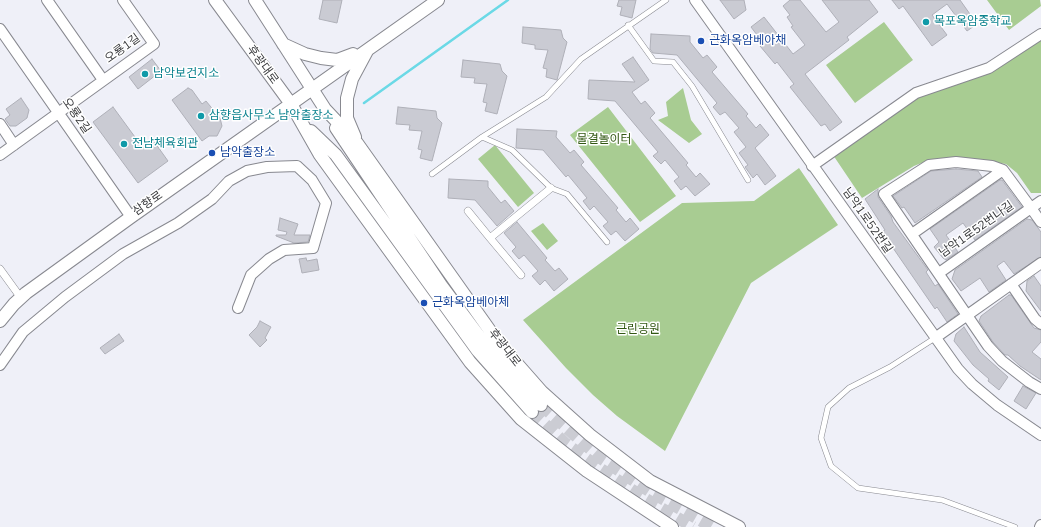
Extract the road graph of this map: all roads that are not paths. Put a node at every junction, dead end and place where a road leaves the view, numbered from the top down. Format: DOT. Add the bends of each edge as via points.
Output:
graph roads {
  1 [pos="47,0"];
  2 [pos="123,0"];
  3 [pos="255,0"];
  4 [pos="438,0"];
  5 [pos="666,0"];
  6 [pos="695,0"];
  7 [pos="217,2"];
  8 [pos="628,25"];
  9 [pos="0,30"];
  10 [pos="1041,34"];
  11 [pos="283,44"];
  12 [pos="368,49"];
  13 [pos="104,80"];
  14 [pos="307,92"];
  15 [pos="291,104"];
  16 [pos="325,109"];
  17 [pos="58,112"];
  18 [pos="0,124"];
  19 [pos="303,124"];
  20 [pos="482,137"];
  21 [pos="357,143"];
  22 [pos="14,145"];
  23 [pos="0,155"];
  24 [pos="812,166"];
  25 [pos="1003,170"];
  26 [pos="432,174"];
  27 [pos="748,180"];
  28 [pos="551,188"];
  29 [pos="1041,201"];
  30 [pos="1031,208"];
  31 [pos="468,210"];
  32 [pos="131,217"];
  33 [pos="1041,222"];
  34 [pos="912,234"];
  35 [pos="490,238"];
  36 [pos="607,242"];
  37 [pos="1041,263"];
  38 [pos="0,269"];
  39 [pos="939,273"];
  40 [pos="521,275"];
  41 [pos="1012,284"];
  42 [pos="20,298"];
  43 [pos="238,308"];
  44 [pos="967,315"];
  45 [pos="0,321"];
  46 [pos="1041,324"];
  47 [pos="935,338"];
  48 [pos="0,365"];
  49 [pos="1041,389"];
  50 [pos="1041,435"];
  51 [pos="672,527"];
  52 [pos="739,527"];
  53 [pos="1015,527"];
  1 -- 13 [label="street, 오룡1길"];
  2 -- 13 [label="street, 오룡1길" via="154,44"];
  3 -- 11 [label="street, 후광대로"];
  4 -- 12 [label="street, 삼향로"];
  5 -- 8 [label="lane"];
  6 -- 24 [label="street, 남악1로52번길"];
  7 -- 15 [label="street, 후광대로"];
  8 -- 20 [label="lane" via="581,59 546,97"];
  8 -- 27 [label="lane" via="654,61 673,62 692,86"];
  9 -- 17 [label="street, 오룡2길"];
  10 -- 24 [label="street" via="989,68 916,93"];
  11 -- 12 [label="street" via="304,54 337,60"];
  11 -- 14 [label="street, 후광대로"];
  12 -- 14 [label="street, 삼향로"];
  12 -- 21 [label="street" via="352,79 347,98 347,118"];
  13 -- 17 [label="street, 오룡1길"];
  14 -- 15 [label="street, 삼향로"];
  14 -- 16 [label="street, 후광대로"];
  15 -- 19 [label="street, 후광대로"];
  15 -- 32 [label="street, 삼향로"];
  16 -- 19 [label="street, 후광대로" via="347,148 441,285 536,408 477,350 336,155"];
  16 -- 21 [label="street, 후광대로"];
  17 -- 22 [label="street, 오룡1길"];
  17 -- 32 [label="street, 오룡2길"];
  18 -- 22 [label="street"];
  19 -- 51 [label="street, 후광대로" via="320,155 427,305 470,362 521,419 587,471"];
  20 -- 26 [label="lane"];
  20 -- 28 [label="lane" via="512,150"];
  21 -- 52 [label="street, 후광대로" via="498,342 542,392 590,435 650,481"];
  22 -- 23 [label="street, 오룡1길"];
  24 -- 47 [label="street, 남악1로52번길"];
  25 -- 30 [label="street, 남악1로52번나길"];
  25 -- 34 [label="street"];
  25 -- 34 [label="street" via="992,166 956,162 935,163 884,194"];
  28 -- 35 [label="street"];
  28 -- 36 [label="lane" via="567,194"];
  29 -- 30 [label="street, 남악1로52번나길"];
  30 -- 33 [label="street"];
  30 -- 39 [label="street, 남악1로52번나길"];
  31 -- 35 [label="street"];
  32 -- 42 [label="street, 삼향로"];
  34 -- 39 [label="street"];
  35 -- 40 [label="street"];
  37 -- 41 [label="street"];
  38 -- 42 [label="street"];
  39 -- 44 [label="street"];
  41 -- 44 [label="street"];
  41 -- 46 [label="street"];
  42 -- 45 [label="street, 삼향로"];
  43 -- 48 [label="street" via="251,275 269,259 284,250 313,248 326,203 312,180 297,166 247,170 229,181 212,199 178,223 123,254 65,296 23,332"];
  44 -- 47 [label="street"];
  44 -- 49 [label="street" via="988,346 1002,361"];
  47 -- 50 [label="street, 남악1로52번길" via="972,384"];
  47 -- 53 [label="lane" via="890,367 849,388 828,407 821,438 831,466 858,488 942,500"];
}
